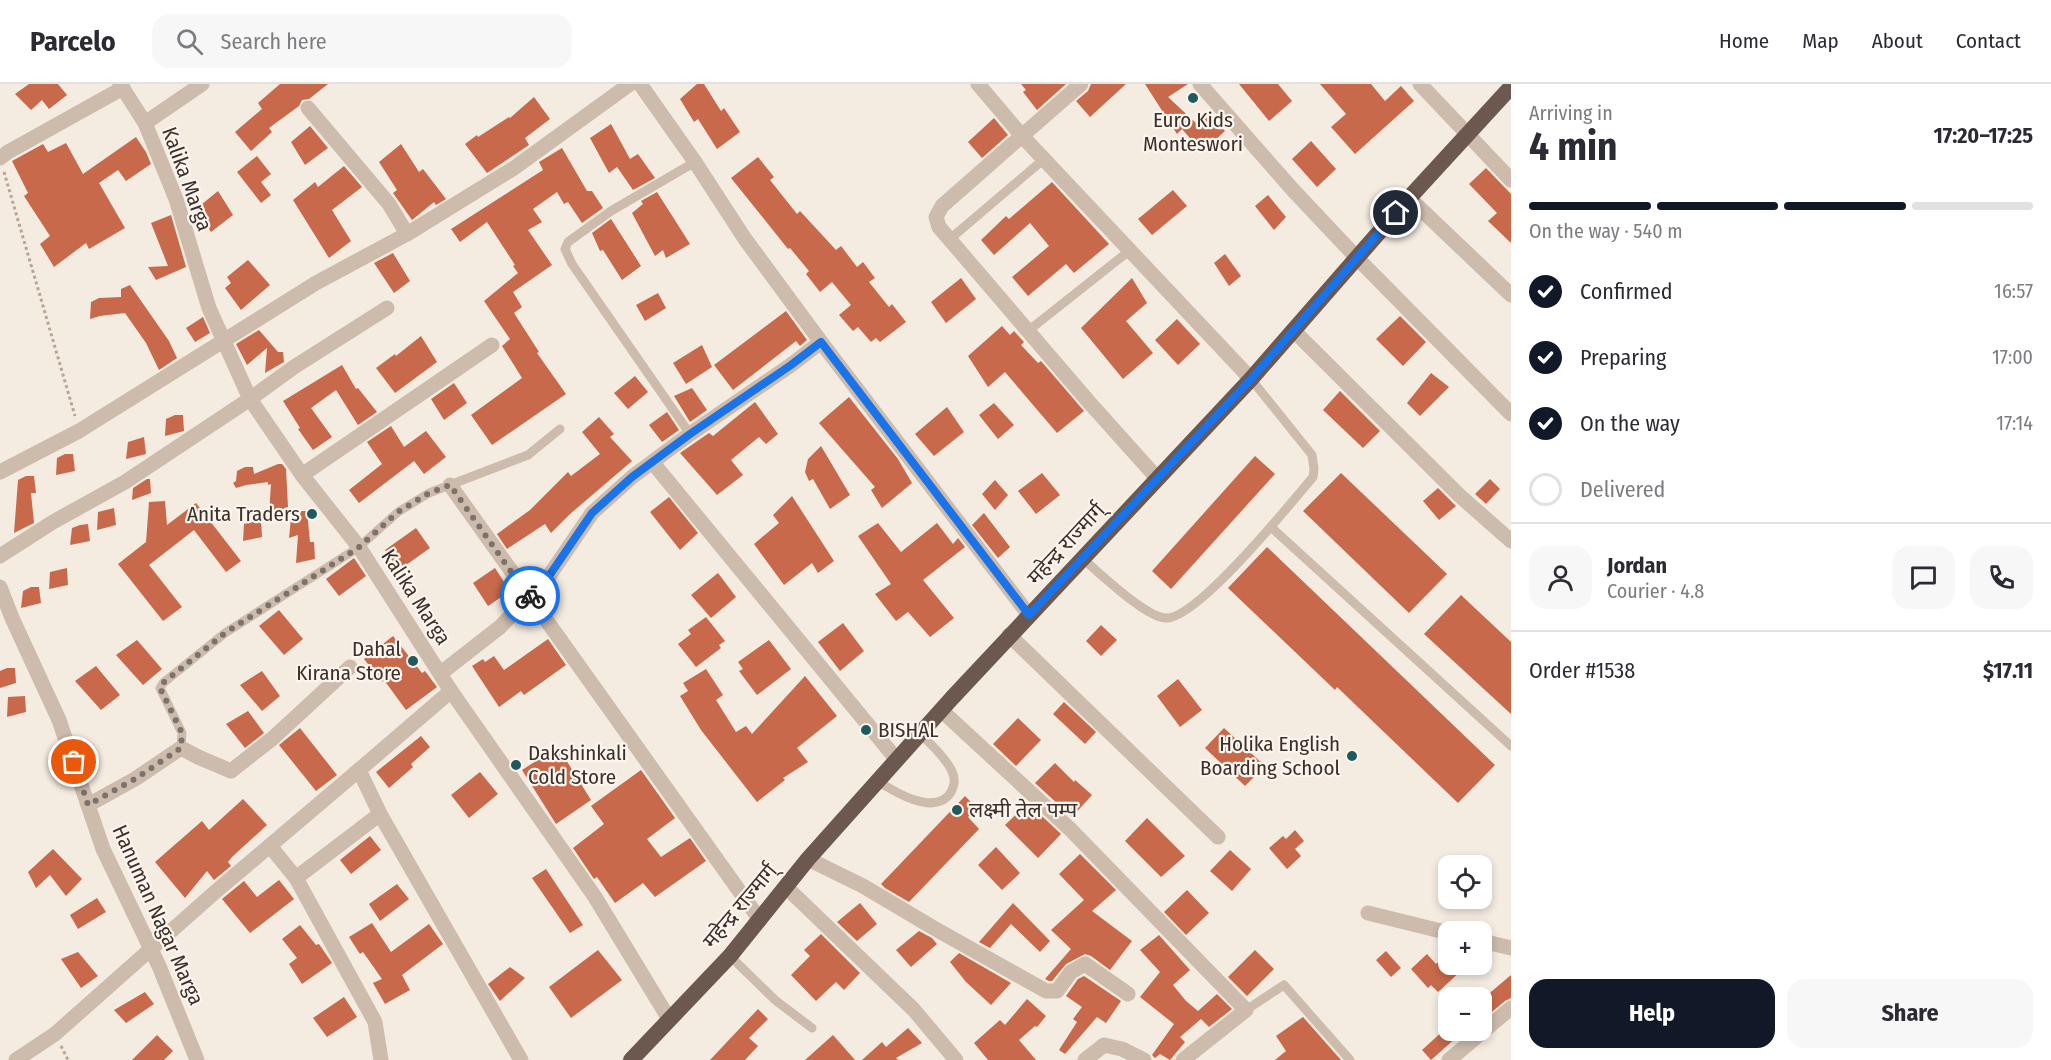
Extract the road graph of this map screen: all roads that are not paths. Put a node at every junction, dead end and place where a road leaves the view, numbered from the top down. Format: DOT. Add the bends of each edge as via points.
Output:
graph roads {
  1 [pos="202,84"];
  2 [pos="630,84"];
  3 [pos="640,84"];
  4 [pos="978,84"];
  5 [pos="1082,84"];
  6 [pos="1200,84"];
  7 [pos="1420,84"];
  8 [pos="121,86"];
  9 [pos="1511,87"];
  10 [pos="308,108"];
  11 [pos="145,123"];
  12 [pos="1468,133"];
  13 [pos="1022,136"];
  14 [pos="0,158"];
  15 [pos="1044,159"];
  16 [pos="695,162"];
  17 [pos="1511,180"];
  18 [pos="1409,198"];
  19 [pos="407,234"];
  20 [pos="950,239"];
  21 [pos="1129,251"];
  22 [pos="1357,258"];
  23 [pos="1511,296"];
  24 [pos="387,308"];
  25 [pos="1293,330"];
  26 [pos="1028,331"];
  27 [pos="224,342"];
  28 [pos="821,342"];
  29 [pos="492,345"];
  30 [pos="1251,379"];
  31 [pos="250,399"];
  32 [pos="1511,414"];
  33 [pos="560,429"];
  34 [pos="690,434"];
  35 [pos="653,463"];
  36 [pos="0,472"];
  37 [pos="302,475"];
  38 [pos="1157,478"];
  39 [pos="450,485"];
  40 [pos="1271,527"];
  41 [pos="1511,541"];
  42 [pos="358,548"];
  43 [pos="0,556"];
  44 [pos="1083,559"];
  45 [pos="0,587"];
  46 [pos="529,597"];
  47 [pos="1029,615"];
  48 [pos="1009,635"];
  49 [pos="350,667"];
  50 [pos="441,673"];
  51 [pos="451,691"];
  52 [pos="941,710"];
  53 [pos="920,734"];
  54 [pos="1511,746"];
  55 [pos="181,748"];
  56 [pos="897,760"];
  57 [pos="359,770"];
  58 [pos="879,782"];
  59 [pos="88,805"];
  60 [pos="380,814"];
  61 [pos="1218,837"];
  62 [pos="270,846"];
  63 [pos="808,859"];
  64 [pos="296,878"];
  65 [pos="786,887"];
  66 [pos="1368,913"];
  67 [pos="760,920"];
  68 [pos="1438,930"];
  69 [pos="1492,943"];
  70 [pos="1511,948"];
  71 [pos="152,949"];
  72 [pos="730,956"];
  73 [pos="1128,994"];
  74 [pos="1511,1008"];
  75 [pos="1246,1010"];
  76 [pos="669,1018"];
  77 [pos="812,1028"];
  78 [pos="16,1060"];
  79 [pos="197,1060"];
  80 [pos="381,1060"];
  81 [pos="521,1060"];
  82 [pos="631,1060"];
  83 [pos="956,1060"];
  84 [pos="1085,1060"];
  85 [pos="1144,1060"];
  86 [pos="1184,1060"];
  87 [pos="1350,1060"];
  88 [pos="1449,1060"];
  1 -- 11 [label="street"];
  2 -- 19 [label="street" via="514,168"];
  3 -- 16 [label="street"];
  4 -- 13 [label="street"];
  5 -- 13 [label="street"];
  6 -- 22 [label="street"];
  7 -- 12 [label="street"];
  8 -- 11 [label="street, Kalika Marga"];
  8 -- 14 [label="street"];
  9 -- 12 [label="highway, महेन्द्र राज्मार्ग्"];
  10 -- 19 [label="street" via="389,204"];
  11 -- 27 [label="street, Kalika Marga" via="176,199 208,308"];
  12 -- 17 [label="street"];
  12 -- 18 [label="highway, महेन्द्र राज्मार्ग्"];
  13 -- 15 [label="street"];
  13 -- 20 [label="street" via="942,206 936,217"];
  15 -- 20 [label="lane"];
  15 -- 21 [label="street"];
  16 -- 28 [label="street" via="745,239"];
  16 -- 34 [label="lane" via="611,210 568,242 565,249"];
  18 -- 22 [label="highway, महेन्द्र राज्मार्ग्"];
  18 -- 23 [label="street"];
  19 -- 27 [label="street" via="316,284"];
  20 -- 26 [label="street"];
  21 -- 26 [label="lane"];
  21 -- 30 [label="street"];
  22 -- 25 [label="highway, महेन्द्र राज्मार्ग्"];
  22 -- 32 [label="street"];
  24 -- 31 [label="street"];
  25 -- 30 [label="highway, महेन्द्र राज्मार्ग्"];
  25 -- 41 [label="street" via="1460,496"];
  26 -- 38 [label="street"];
  27 -- 31 [label="street, Kalika Marga"];
  27 -- 36 [label="street" via="79,431"];
  28 -- 34 [label="street"];
  28 -- 47 [label="street"];
  29 -- 37 [label="street"];
  30 -- 38 [label="highway, महेन्द्र राज्मार्ग्"];
  30 -- 40 [label="lane" via="1312,455 1314,469 1313,477"];
  31 -- 37 [label="street, Kalika Marga"];
  31 -- 43 [label="street" via="125,482"];
  33 -- 39 [label="lane" via="528,455"];
  34 -- 35 [label="street"];
  35 -- 46 [label="street" via="592,513 549,576"];
  35 -- 56 [label="street"];
  37 -- 42 [label="street, Kalika Marga"];
  38 -- 44 [label="highway, महेन्द्र राज्मार्ग्"];
  39 -- 42 [label="lane" via="398,512"];
  39 -- 46 [label="street"];
  40 -- 44 [label="lane" via="1198,601 1174,617 1158,616 1136,603"];
  40 -- 54 [label="lane"];
  42 -- 50 [label="street, Kalika Marga"];
  42 -- 55 [label="lane" via="225,633 163,683 160,688 182,733"];
  44 -- 47 [label="highway, महेन्द्र राज्मार्ग्"];
  45 -- 59 [label="street, Hanuman Nagar Marga" via="59,720"];
  46 -- 50 [label="street" via="500,627"];
  46 -- 67 [label="street"];
  47 -- 48 [label="highway, महेन्द्र राज्मार्ग्"];
  48 -- 52 [label="highway, महेन्द्र राज्मार्ग्"];
  48 -- 61 [label="street"];
  49 -- 55 [label="street" via="231,771"];
  50 -- 51 [label="street, Kalika Marga"];
  51 -- 57 [label="street"];
  51 -- 76 [label="street, Kalika Marga" via="595,897"];
  52 -- 53 [label="highway, महेन्द्र राज्मार्ग्"];
  52 -- 75 [label="street" via="1070,829"];
  53 -- 56 [label="highway, महेन्द्र राज्मार्ग्"];
  53 -- 58 [label="lane" via="940,754 953,775 946,798 922,802"];
  55 -- 59 [label="street"];
  56 -- 58 [label="highway, महेन्द्र राज्मार्ग्"];
  57 -- 60 [label="street"];
  57 -- 62 [label="street"];
  58 -- 63 [label="highway, महेन्द्र राज्मार्ग्"];
  59 -- 71 [label="street, Hanuman Nagar Marga" via="103,849"];
  60 -- 64 [label="street"];
  60 -- 81 [label="street"];
  62 -- 64 [label="street"];
  62 -- 71 [label="street"];
  63 -- 65 [label="highway, महेन्द्र राज्मार्ग्"];
  63 -- 73 [label="street" via="863,886 1046,991 1057,991 1071,972 1085,964"];
  64 -- 80 [label="street" via="375,1022"];
  65 -- 67 [label="highway, महेन्द्र राज्मार्ग्"];
  65 -- 83 [label="street" via="914,1010"];
  66 -- 68 [label="street"];
  67 -- 72 [label="highway, महेन्द्र राज्मार्ग्"];
  69 -- 70 [label="street"];
  71 -- 78 [label="street" via="55,1034"];
  71 -- 79 [label="street, Hanuman Nagar Marga"];
  72 -- 76 [label="highway, महेन्द्र राज्मार्ग्"];
  72 -- 77 [label="lane" via="775,1000"];
  74 -- 88 [label="street"];
  75 -- 86 [label="street"];
  75 -- 87 [label="lane" via="1284,985"];
  76 -- 82 [label="highway, महेन्द्र राज्मार्ग्"];
  84 -- 85 [label="street" via="1104,1045"];
}
